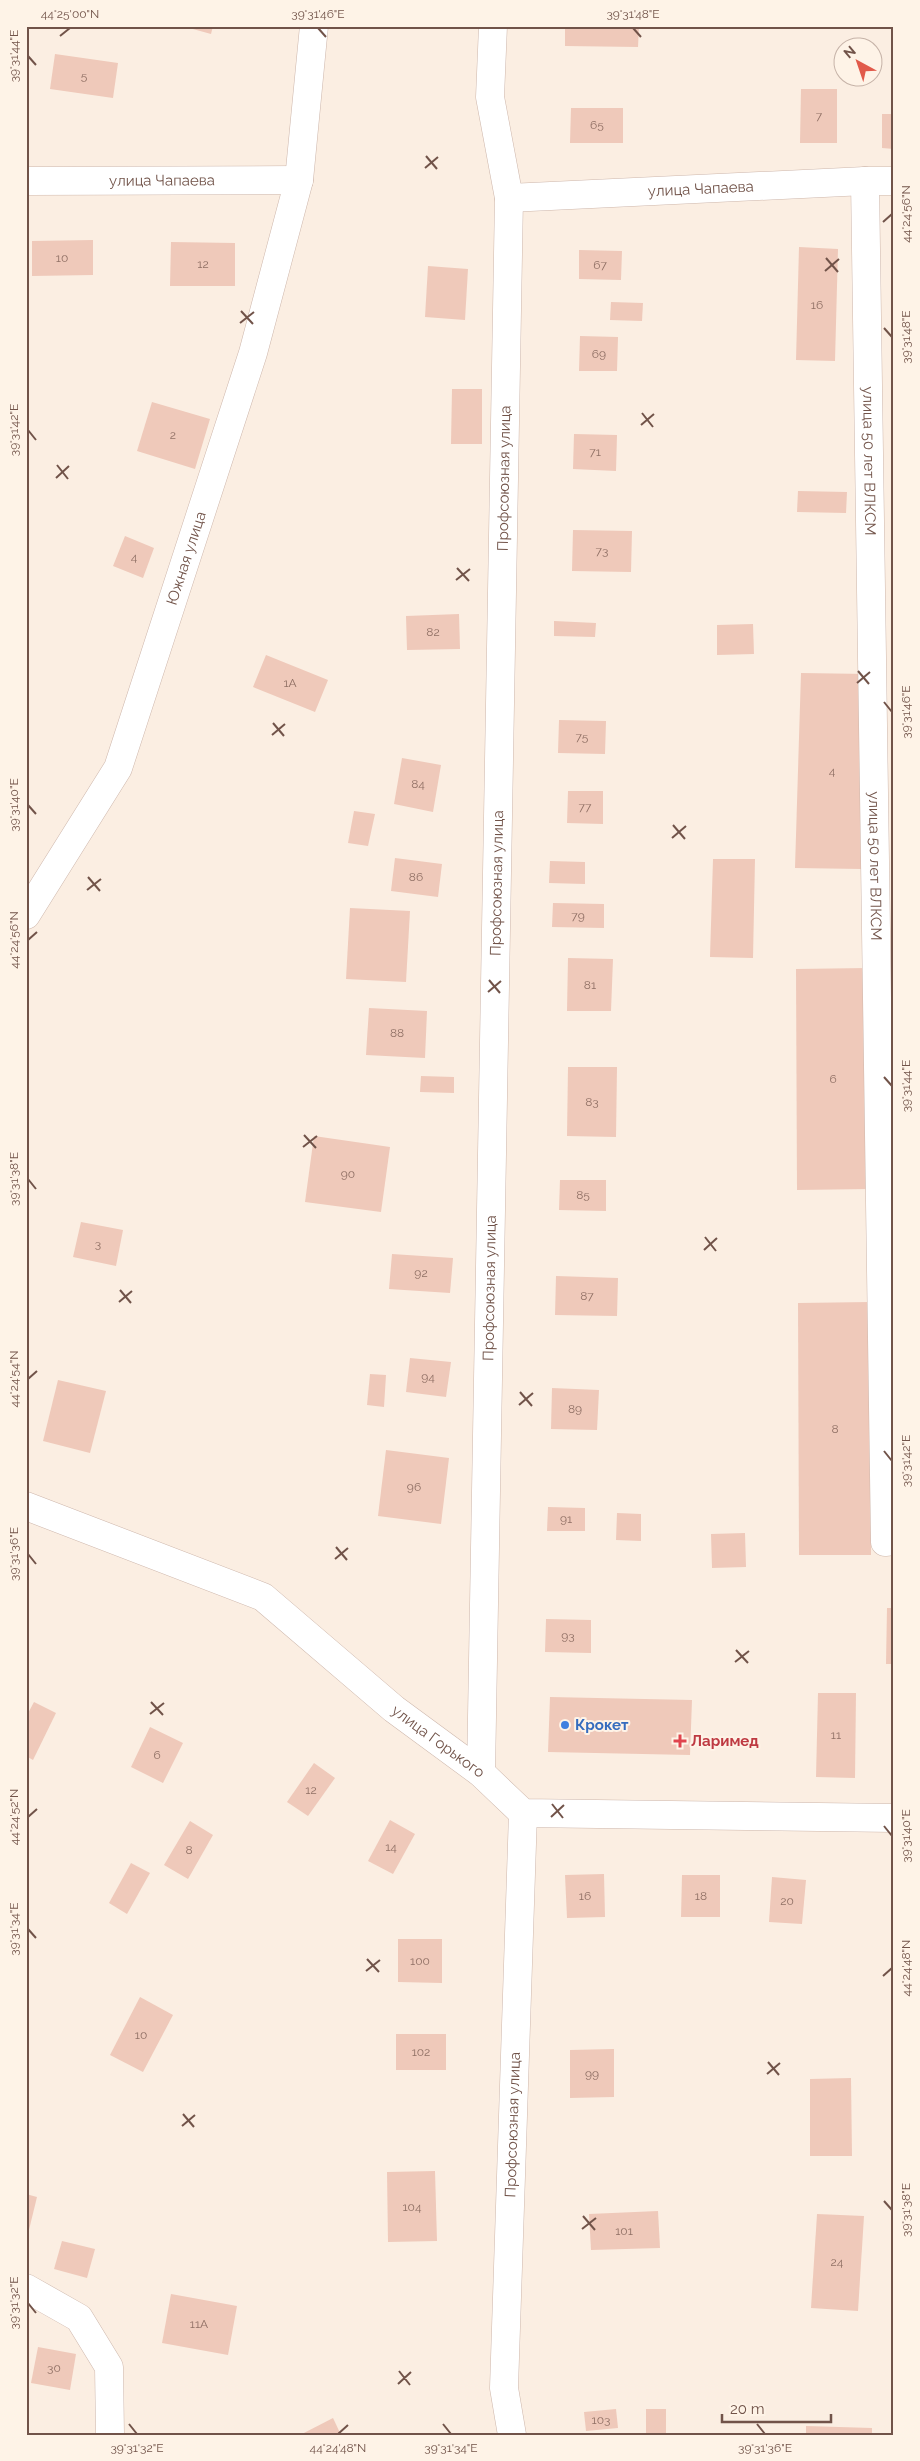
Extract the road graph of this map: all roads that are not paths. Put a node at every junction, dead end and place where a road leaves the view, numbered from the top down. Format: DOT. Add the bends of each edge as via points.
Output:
graph roads {
  1 [pos="314,26"];
  2 [pos="492,26"];
  3 [pos="299,180"];
  4 [pos="864,180"];
  5 [pos="26,181"];
  6 [pos="894,181"];
  7 [pos="509,198"];
  8 [pos="26,915"];
  9 [pos="26,1506"];
  10 [pos="894,1541"];
  11 [pos="481,1773"];
  12 [pos="523,1813"];
  13 [pos="894,1818"];
  14 [pos="26,2288"];
  15 [pos="110,2435"];
  16 [pos="512,2435"];
  1 -- 3 [label="street"];
  2 -- 7 [label="street, Профсоюзная улица" via="490,97"];
  3 -- 5 [label="street, улица Чапаева"];
  3 -- 8 [label="street, Южная улица" via="253,353 118,768"];
  4 -- 6 [label="street, улица Чапаева"];
  4 -- 7 [label="street, улица Чапаева"];
  4 -- 10 [label="street, улица 50 лет ВЛКСМ" via="885,1542"];
  7 -- 11 [label="street, Профсоюзная улица"];
  9 -- 11 [label="street, улица Горького" via="263,1597 394,1709"];
  11 -- 12 [label="street, улица Горького"];
  12 -- 13 [label="street"];
  12 -- 16 [label="street, Профсоюзная улица" via="504,2388"];
  14 -- 15 [label="street" via="79,2318 109,2367"];
}
